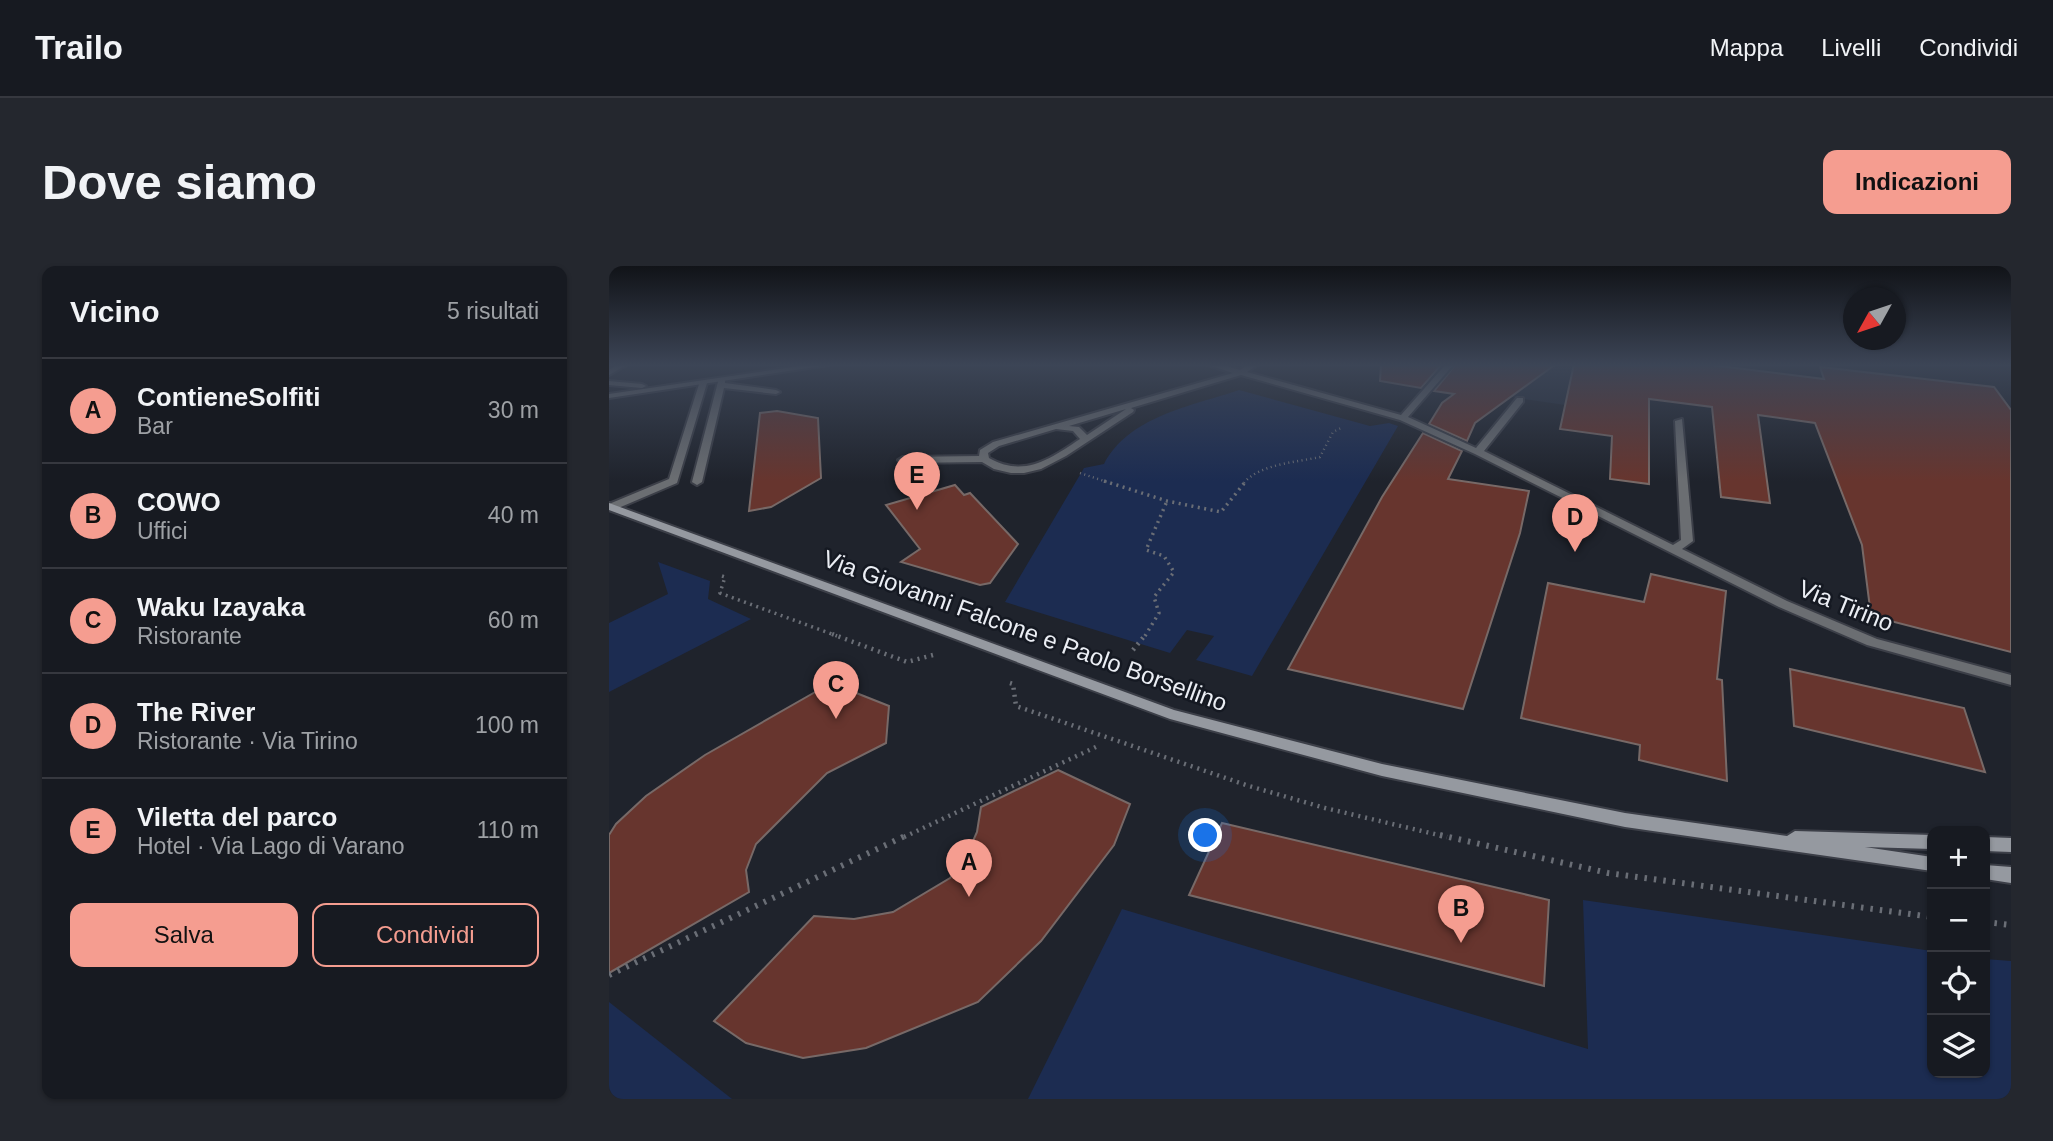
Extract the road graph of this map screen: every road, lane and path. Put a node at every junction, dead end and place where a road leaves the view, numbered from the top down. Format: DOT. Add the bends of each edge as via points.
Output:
graph roads {
  1 [pos="697,403"];
  2 [pos="716,403"];
  3 [pos="1137,403"];
  4 [pos="1140,403"];
  5 [pos="1349,403"];
  6 [pos="1416,403"];
  7 [pos="1518,403"];
  8 [pos="1403,418"];
  9 [pos="1679,421"];
  10 [pos="1058,427"];
  11 [pos="1344,427"];
  12 [pos="1086,439"];
  13 [pos="1478,452"];
  14 [pos="984,459"];
  15 [pos="903,460"];
  16 [pos="1080,473"];
  17 [pos="697,482"];
  18 [pos="1167,500"];
  19 [pos="610,506"];
  20 [pos="1674,549"];
  21 [pos="1133,650"];
  22 [pos="2011,680"];
  23 [pos="1098,746"];
  24 [pos="1720,835"];
  25 [pos="1927,842"];
  26 [pos="1990,844"];
  27 [pos="2011,845"];
  28 [pos="1927,863"];
  29 [pos="1990,873"];
  30 [pos="2011,875"];
  31 [pos="1990,923"];
  32 [pos="2011,925"];
  33 [pos="609,975"];
  1 -- 19 [label="street" via="673,481"];
  2 -- 17 [label="street"];
  3 -- 10 [label="street"];
  4 -- 12 [label="street"];
  5 -- 8 [label="street, Via Tirino"];
  6 -- 8 [label="street"];
  7 -- 13 [label="street"];
  8 -- 13 [label="street, Via Tirino"];
  9 -- 20 [label="street" via="1687,541"];
  10 -- 12 [label="street" via="1076,429"];
  10 -- 14 [label="street" via="988,447"];
  11 -- 18 [label="path" via="1333,432 1319,457 1248,478 1221,512"];
  12 -- 14 [label="street" via="1047,465 1027,469 993,466"];
  13 -- 20 [label="street, Via Tirino"];
  14 -- 15 [label="street"];
  16 -- 18 [label="path"];
  18 -- 21 [label="path" via="1146,550 1163,553 1174,572 1154,597 1159,613"];
  19 -- 24 [label="street, Via Giovanni Falcone e Paolo Borsellino" via="1170,714 1382,770"];
  20 -- 22 [label="street, Via Tirino" via="1872,642"];
  23 -- 33 [label="path"];
  24 -- 25 [label="street, Via Giovanni Falcone e Paolo Borsellino"];
  24 -- 28 [label="street, Via Giovanni Falcone e Paolo Borsellino"];
  26 -- 27 [label="street"];
  29 -- 30 [label="street"];
  31 -- 32 [label="path"];
}
